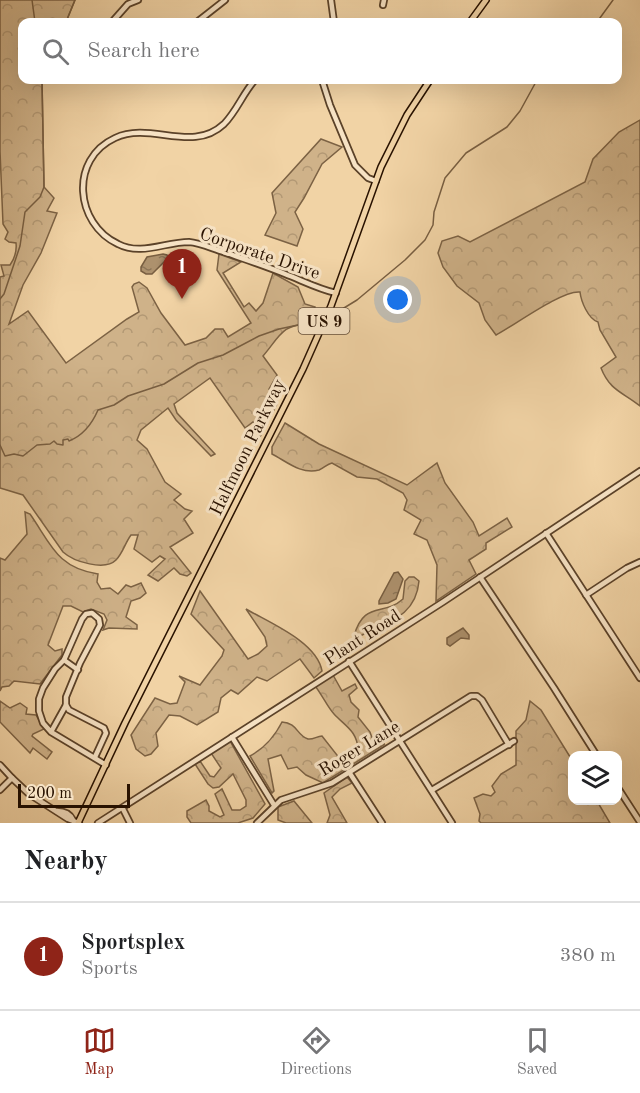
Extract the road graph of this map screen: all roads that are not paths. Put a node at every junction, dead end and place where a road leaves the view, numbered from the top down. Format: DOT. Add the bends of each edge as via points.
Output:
graph roads {
  1 [pos="138,0"];
  2 [pos="225,0"];
  3 [pos="331,0"];
  4 [pos="486,0"];
  5 [pos="126,2"];
  6 [pos="115,18"];
  7 [pos="202,18"];
  8 [pos="333,18"];
  9 [pos="473,18"];
  10 [pos="252,84"];
  11 [pos="323,84"];
  12 [pos="427,84"];
  13 [pos="376,181"];
  14 [pos="336,293"];
  15 [pos="640,471"];
  16 [pos="546,534"];
  17 [pos="640,562"];
  18 [pos="480,577"];
  19 [pos="586,595"];
  20 [pos="64,660"];
  21 [pos="349,661"];
  22 [pos="78,670"];
  23 [pos="639,675"];
  24 [pos="66,705"];
  25 [pos="51,732"];
  26 [pos="232,737"];
  27 [pos="399,740"];
  28 [pos="594,751"];
  29 [pos="95,757"];
  30 [pos="0,765"];
  31 [pos="106,765"];
  32 [pos="350,772"];
  33 [pos="12,778"];
  34 [pos="0,790"];
  35 [pos="432,790"];
  36 [pos="622,794"];
  37 [pos="274,805"];
  38 [pos="123,809"];
  39 [pos="77,822"];
  40 [pos="640,822"];
  41 [pos="98,823"];
  42 [pos="130,823"];
  43 [pos="257,823"];
  44 [pos="382,823"];
  45 [pos="452,823"];
  1 -- 5 [label="street"];
  2 -- 7 [label="street"];
  3 -- 8 [label="street"];
  4 -- 9 [label="main road"];
  5 -- 6 [label="street"];
  10 -- 14 [label="street, Corporate Drive" via="225,123 206,135 189,138 144,132 113,138 100,148 83,178 86,210 106,237 119,245 133,249 191,242"];
  11 -- 13 [label="street" via="355,165"];
  12 -- 13 [label="main road, Halfmoon Parkway / US 9" via="407,115"];
  13 -- 14 [label="main road, Halfmoon Parkway / US 9"];
  14 -- 31 [label="main road, Halfmoon Parkway / US 9" via="303,369"];
  15 -- 16 [label="street, Plant Road"];
  16 -- 18 [label="street, Plant Road"];
  16 -- 19 [label="street"];
  17 -- 19 [label="street"];
  18 -- 21 [label="street, Plant Road"];
  18 -- 28 [label="street"];
  19 -- 23 [label="street"];
  20 -- 22 [label="street"];
  20 -- 22 [label="street" via="82,619 89,613 97,616 97,632"];
  20 -- 25 [label="street" via="48,679 39,699 40,717"];
  21 -- 26 [label="street, Plant Road"];
  21 -- 27 [label="street"];
  22 -- 24 [label="street"];
  24 -- 25 [label="street"];
  24 -- 29 [label="street" via="104,728 106,733"];
  25 -- 29 [label="street"];
  26 -- 37 [label="street"];
  26 -- 38 [label="street, Plant Road"];
  27 -- 32 [label="street, Roger Lane"];
  27 -- 35 [label="street"];
  27 -- 35 [label="street, Roger Lane" via="477,696 512,743"];
  29 -- 31 [label="street"];
  30 -- 33 [label="street"];
  31 -- 39 [label="main road, Halfmoon Parkway / US 9"];
  32 -- 37 [label="street, Roger Lane" via="326,786 287,797"];
  32 -- 44 [label="street"];
  33 -- 34 [label="street"];
  33 -- 39 [label="street" via="29,794"];
  35 -- 45 [label="street"];
  36 -- 40 [label="street"];
  37 -- 43 [label="street, Roger Lane"];
  38 -- 41 [label="street, Plant Road"];
  38 -- 42 [label="street"];
}
